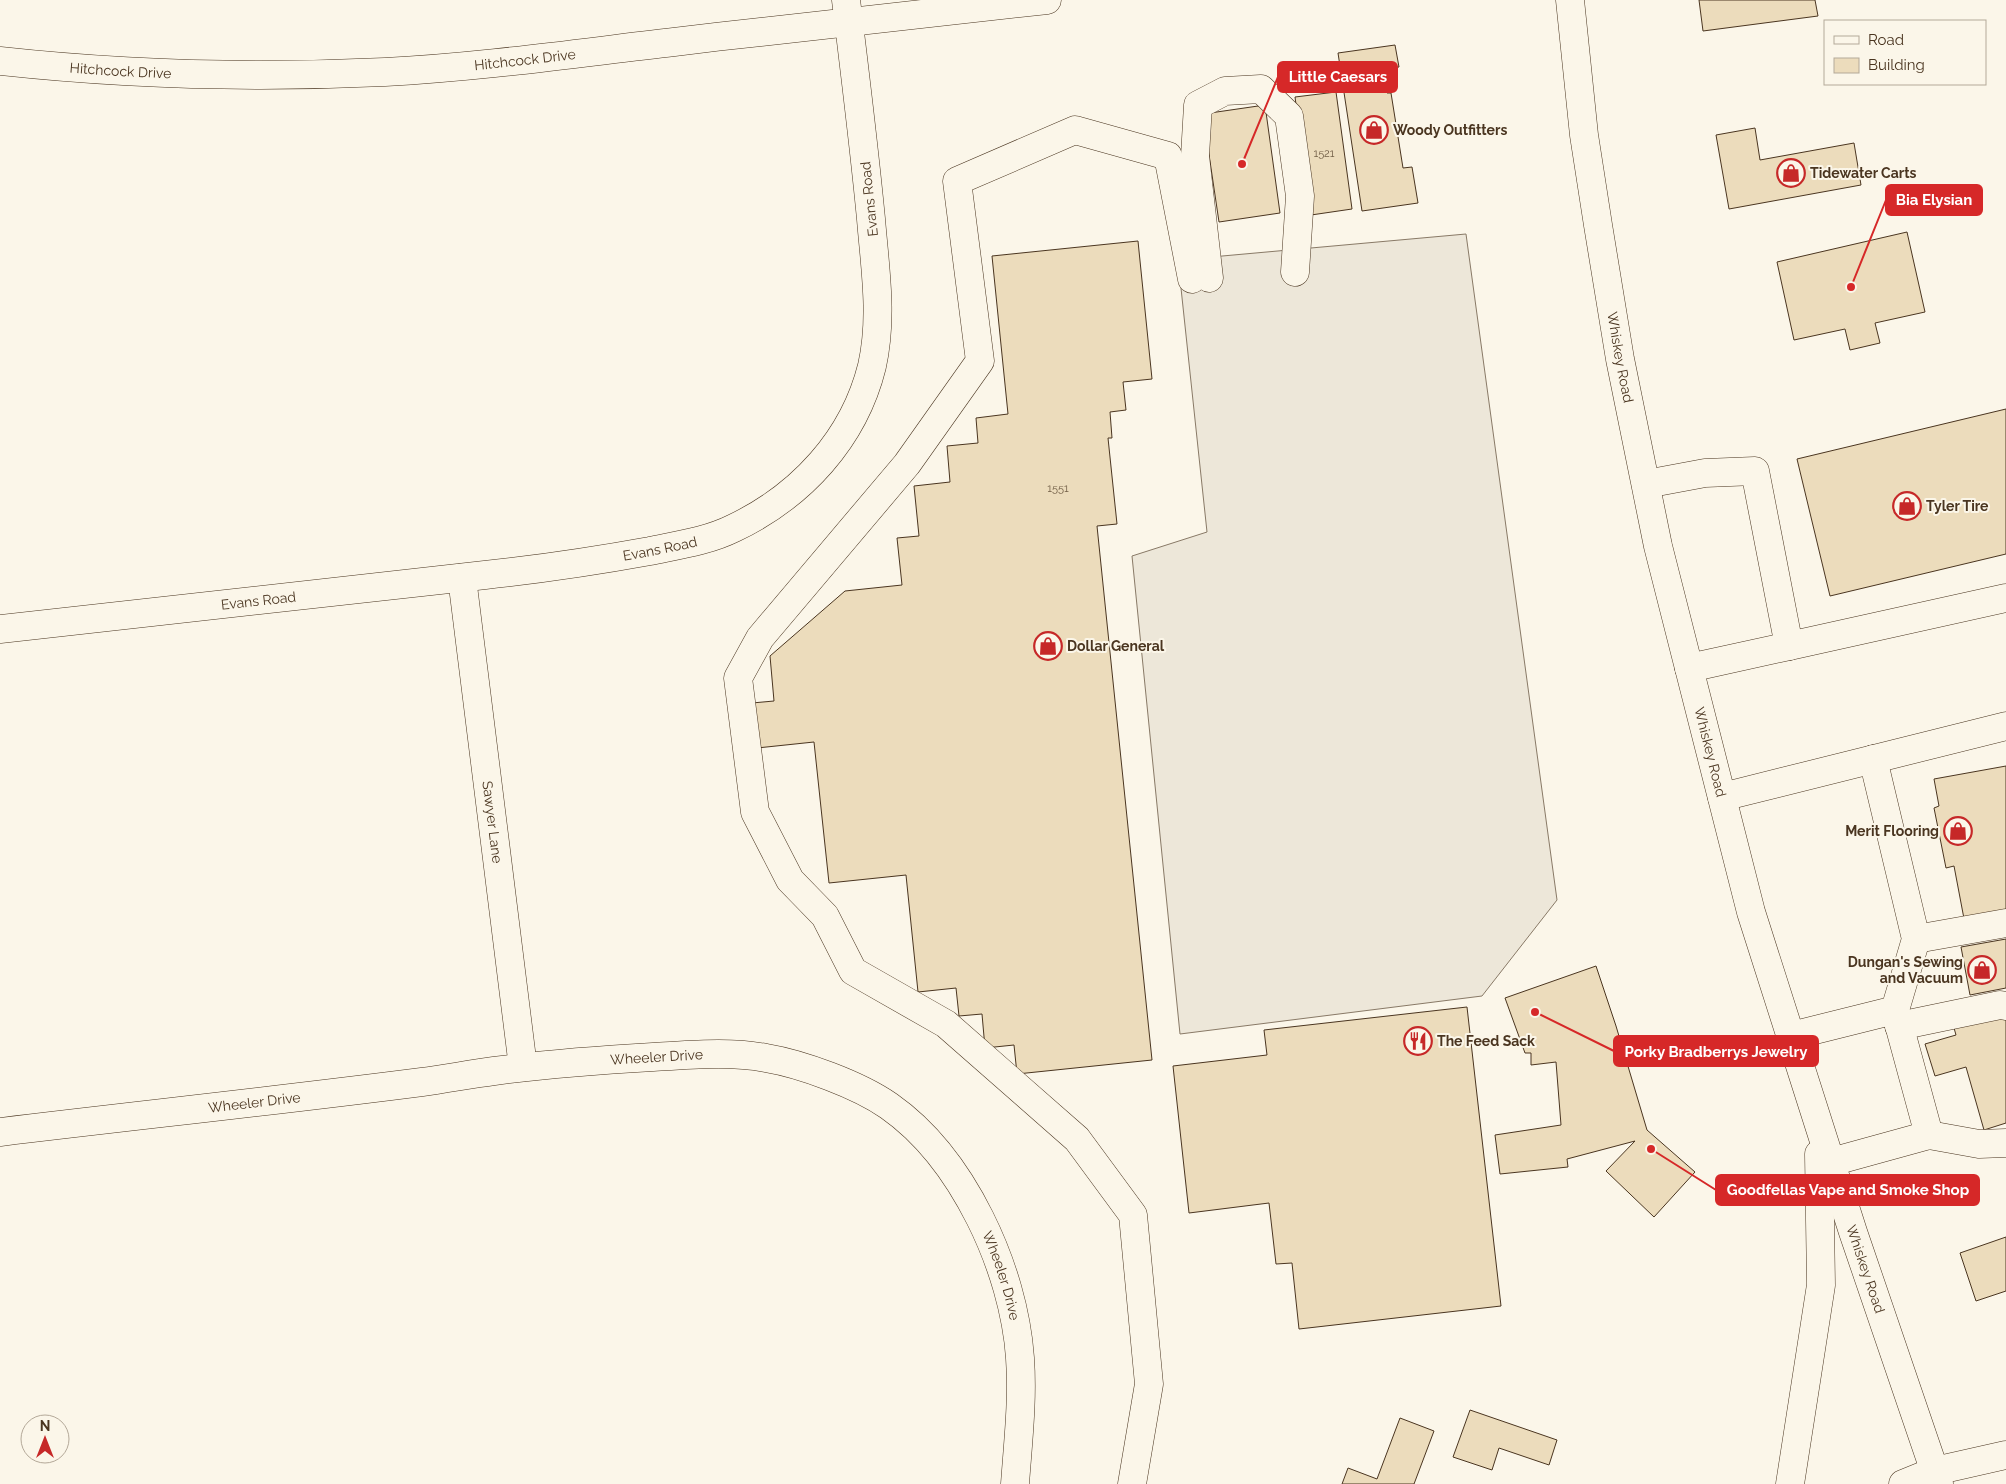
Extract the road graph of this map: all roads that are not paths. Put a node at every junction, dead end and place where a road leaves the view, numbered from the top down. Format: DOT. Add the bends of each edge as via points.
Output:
graph roads {
  1 [pos="1047,0"];
  2 [pos="1570,0"];
  3 [pos="847,10"];
  4 [pos="0,61"];
  5 [pos="1295,272"];
  6 [pos="1646,484"];
  7 [pos="462,578"];
  8 [pos="2006,598"];
  9 [pos="0,629"];
  10 [pos="1789,646"];
  11 [pos="1689,668"];
  12 [pos="2006,726"];
  13 [pos="1873,759"];
  14 [pos="1722,796"];
  15 [pos="2006,923"];
  16 [pos="1916,939"];
  17 [pos="2006,1006"];
  18 [pos="1897,1018"];
  19 [pos="1791,1036"];
  20 [pos="523,1068"];
  21 [pos="1819,1122"];
  22 [pos="0,1132"];
  23 [pos="1929,1134"];
  24 [pos="2006,1143"];
  25 [pos="1831,1162"];
  26 [pos="2006,1455"];
  27 [pos="1937,1478"];
  28 [pos="1014,1484"];
  29 [pos="1132,1484"];
  30 [pos="1790,1484"];
  31 [pos="1902,1484"];
  1 -- 3 [label="street, Hitchcock Drive"];
  2 -- 6 [label="street, Whiskey Road" via="1584,134 1598,225 1620,359"];
  3 -- 4 [label="street, Hitchcock Drive" via="481,65 387,72 160,73"];
  3 -- 7 [label="street, Evans Road" via="867,181 878,296 878,332 872,366 860,400 840,439 792,493 731,530 696,542 580,564"];
  5 -- 29 [label="street" via="1300,196 1290,116 1261,89 1225,91 1198,105 1195,156 1201,278 1168,156 1075,130 957,180 980,361 907,464 760,638 738,678 755,812 790,880 825,916 853,971 946,1024 1077,1139 1133,1215 1149,1384"];
  6 -- 10 [label="street" via="1705,472 1755,471"];
  6 -- 11 [label="street, Whiskey Road"];
  7 -- 9 [label="street, Evans Road"];
  7 -- 20 [label="street, Sawyer Lane"];
  8 -- 10 [label="street"];
  10 -- 11 [label="street"];
  11 -- 14 [label="street, Whiskey Road"];
  12 -- 13 [label="street"];
  13 -- 14 [label="street"];
  13 -- 16 [label="street"];
  14 -- 19 [label="street, Whiskey Road" via="1751,912"];
  15 -- 16 [label="street"];
  16 -- 18 [label="street"];
  17 -- 18 [label="street" via="2000,1004"];
  18 -- 19 [label="street"];
  18 -- 23 [label="street"];
  19 -- 21 [label="street, Whiskey Road"];
  20 -- 22 [label="street, Wheeler Drive"];
  20 -- 28 [label="street, Wheeler Drive" via="722,1054 766,1058 796,1065 864,1090 918,1129 940,1154 987,1234 1014,1313 1022,1397"];
  21 -- 25 [label="street, Whiskey Road"];
  21 -- 30 [label="street" via="1822,1285"];
  23 -- 24 [label="street" via="1979,1144"];
  23 -- 25 [label="street"];
  25 -- 27 [label="street, Whiskey Road"];
  26 -- 27 [label="street"];
  27 -- 31 [label="street"];
}
